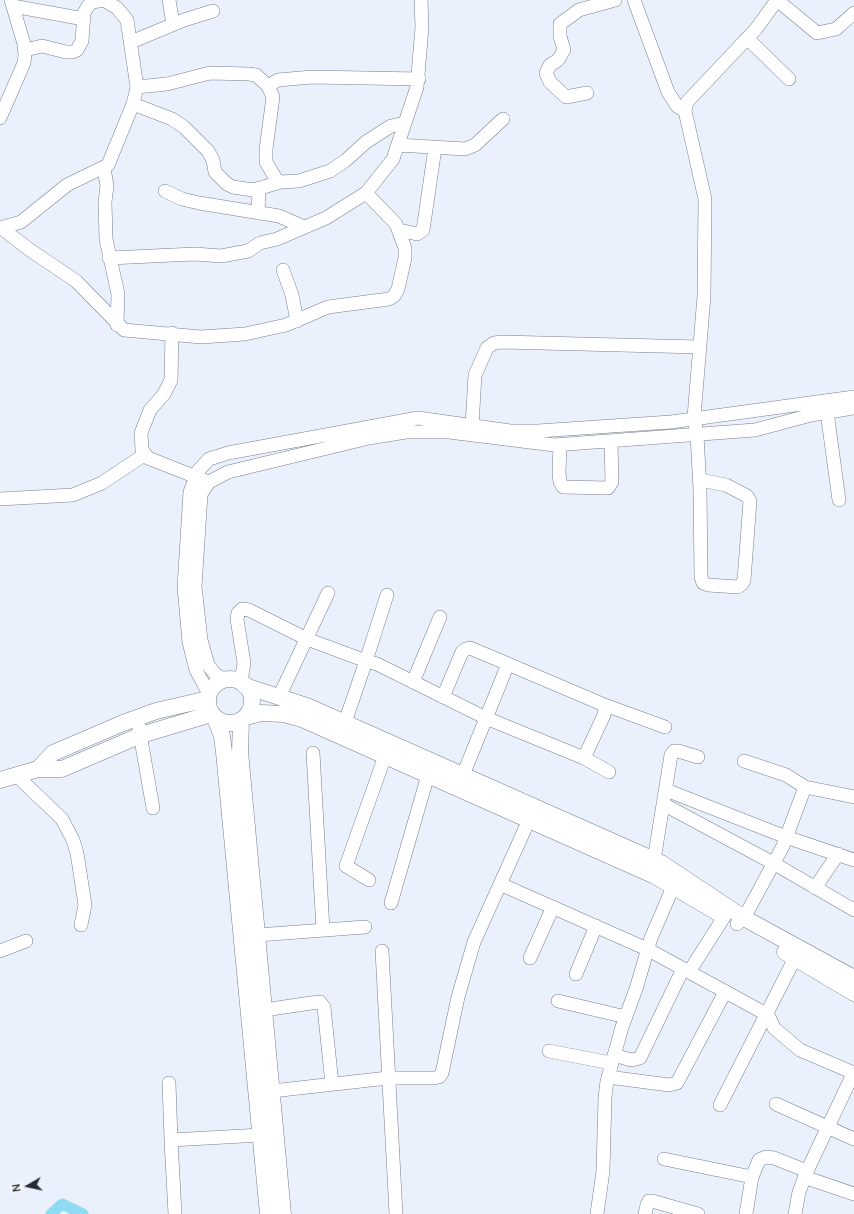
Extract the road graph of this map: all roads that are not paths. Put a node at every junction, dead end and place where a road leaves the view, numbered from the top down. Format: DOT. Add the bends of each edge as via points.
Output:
graph roads {
  1 [pos="104,0"];
  2 [pos="169,0"];
  3 [pos="421,0"];
  4 [pos="615,0"];
  5 [pos="634,0"];
  6 [pos="777,0"];
  7 [pos="12,3"];
  8 [pos="213,11"];
  9 [pos="854,12"];
  10 [pos="84,19"];
  11 [pos="174,24"];
  12 [pos="747,38"];
  13 [pos="131,42"];
  14 [pos="25,50"];
  15 [pos="419,79"];
  16 [pos="789,79"];
  17 [pos="268,86"];
  18 [pos="137,87"];
  19 [pos="587,93"];
  20 [pos="133,104"];
  21 [pos="685,111"];
  22 [pos="0,115"];
  23 [pos="503,119"];
  24 [pos="405,123"];
  25 [pos="398,145"];
  26 [pos="435,148"];
  27 [pos="104,168"];
  28 [pos="281,182"];
  29 [pos="259,190"];
  30 [pos="165,191"];
  31 [pos="366,193"];
  32 [pos="258,213"];
  33 [pos="304,227"];
  34 [pos="1,228"];
  35 [pos="399,230"];
  36 [pos="109,258"];
  37 [pos="283,270"];
  38 [pos="297,321"];
  39 [pos="118,325"];
  40 [pos="172,333"];
  41 [pos="699,347"];
  42 [pos="854,397"];
  43 [pos="854,408"];
  44 [pos="827,412"];
  45 [pos="694,418"];
  46 [pos="472,426"];
  47 [pos="697,435"];
  48 [pos="611,441"];
  49 [pos="560,444"];
  50 [pos="149,458"];
  51 [pos="196,475"];
  52 [pos="700,480"];
  53 [pos="209,482"];
  54 [pos="0,499"];
  55 [pos="839,500"];
  56 [pos="328,593"];
  57 [pos="387,595"];
  58 [pos="440,617"];
  59 [pos="307,640"];
  60 [pos="366,661"];
  61 [pos="508,664"];
  62 [pos="225,680"];
  63 [pos="413,682"];
  64 [pos="243,684"];
  65 [pos="279,697"];
  66 [pos="443,697"];
  67 [pos="602,704"];
  68 [pos="211,706"];
  69 [pos="244,718"];
  70 [pos="486,718"];
  71 [pos="130,720"];
  72 [pos="665,727"];
  73 [pos="343,730"];
  74 [pos="133,738"];
  75 [pos="313,752"];
  76 [pos="385,756"];
  77 [pos="698,757"];
  78 [pos="584,758"];
  79 [pos="744,761"];
  80 [pos="38,769"];
  81 [pos="609,772"];
  82 [pos="16,775"];
  83 [pos="428,775"];
  84 [pos="463,775"];
  85 [pos="0,780"];
  86 [pos="805,787"];
  87 [pos="666,790"];
  88 [pos="854,797"];
  89 [pos="663,804"];
  90 [pos="153,808"];
  91 [pos="529,820"];
  92 [pos="786,837"];
  93 [pos="838,854"];
  94 [pos="654,860"];
  95 [pos="854,860"];
  96 [pos="773,863"];
  97 [pos="368,880"];
  98 [pos="500,884"];
  99 [pos="673,887"];
  100 [pos="815,888"];
  101 [pos="391,903"];
  102 [pos="553,907"];
  103 [pos="854,910"];
  104 [pos="735,919"];
  105 [pos="81,925"];
  106 [pos="596,926"];
  107 [pos="365,927"];
  108 [pos="324,930"];
  109 [pos="258,934"];
  110 [pos="26,941"];
  111 [pos="647,949"];
  112 [pos="0,951"];
  113 [pos="382,951"];
  114 [pos="530,958"];
  115 [pos="795,958"];
  116 [pos="686,970"];
  117 [pos="576,974"];
  118 [pos="854,978"];
  119 [pos="725,992"];
  120 [pos="854,993"];
  121 [pos="558,1001"];
  122 [pos="264,1010"];
  123 [pos="766,1014"];
  124 [pos="626,1018"];
  125 [pos="549,1051"];
  126 [pos="613,1059"];
  127 [pos="854,1073"];
  128 [pos="608,1077"];
  129 [pos="388,1078"];
  130 [pos="169,1083"];
  131 [pos="332,1084"];
  132 [pos="272,1091"];
  133 [pos="776,1104"];
  134 [pos="720,1106"];
  135 [pos="827,1128"];
  136 [pos="261,1135"];
  137 [pos="854,1139"];
  138 [pos="171,1140"];
  139 [pos="664,1159"];
  140 [pos="805,1174"];
  141 [pos="752,1177"];
  142 [pos="854,1194"];
  143 [pos="694,1213"];
  144 [pos="175,1214"];
  145 [pos="268,1214"];
  146 [pos="283,1214"];
  147 [pos="396,1214"];
  148 [pos="597,1214"];
  149 [pos="645,1214"];
  150 [pos="746,1214"];
  151 [pos="795,1214"];
  1 -- 10 [label="street" via="92,2"];
  1 -- 13 [label="street" via="123,14"];
  2 -- 11 [label="street"];
  3 -- 15 [label="street"];
  4 -- 19 [label="street" via="579,10 560,24 564,50 546,73 550,82 566,96"];
  5 -- 21 [label="street" via="668,92 677,106"];
  6 -- 9 [label="street" via="817,33 836,29"];
  6 -- 12 [label="street"];
  7 -- 10 [label="street"];
  7 -- 14 [label="street"];
  8 -- 11 [label="street"];
  10 -- 14 [label="street" via="82,41 77,50 66,52 42,46"];
  11 -- 13 [label="street"];
  12 -- 16 [label="street"];
  12 -- 21 [label="street" via="687,102"];
  13 -- 18 [label="street"];
  14 -- 22 [label="street" via="24,63"];
  15 -- 17 [label="street" via="312,78 278,80"];
  15 -- 24 [label="street"];
  17 -- 18 [label="street" via="256,76 249,74 210,73 167,84"];
  17 -- 28 [label="street" via="273,97 266,162 276,179"];
  18 -- 20 [label="street"];
  20 -- 27 [label="street" via="110,161"];
  20 -- 29 [label="street" via="184,127 208,151 215,172 227,184 246,190"];
  21 -- 41 [label="street" via="705,199 704,296"];
  23 -- 26 [label="street" via="470,148"];
  24 -- 25 [label="street"];
  24 -- 28 [label="street" via="391,126 330,171 299,181"];
  25 -- 26 [label="street"];
  25 -- 31 [label="street" via="393,159"];
  26 -- 35 [label="street" via="423,230 417,234"];
  27 -- 34 [label="street" via="67,185 21,222"];
  27 -- 36 [label="street"];
  28 -- 29 [label="street"];
  29 -- 32 [label="street"];
  30 -- 32 [label="street" via="182,199"];
  31 -- 33 [label="street" via="326,218"];
  31 -- 35 [label="street" via="393,219"];
  32 -- 33 [label="street" via="279,216"];
  33 -- 36 [label="street" via="277,239 260,243 248,251 221,256 195,254"];
  34 -- 39 [label="street" via="76,281"];
  35 -- 38 [label="street" via="405,248 405,258 394,296 389,299 328,307"];
  36 -- 39 [label="street" via="118,294"];
  37 -- 38 [label="street" via="292,295"];
  38 -- 40 [label="street" via="246,334 202,337"];
  39 -- 40 [label="street" via="124,330"];
  40 -- 50 [label="street" via="171,380 164,394 150,410 141,433 140,442"];
  41 -- 45 [label="street"];
  41 -- 46 [label="street" via="494,343 487,348 475,375"];
  42 -- 45 [label="street"];
  43 -- 44 [label="street"];
  44 -- 47 [label="street" via="755,430"];
  44 -- 55 [label="street"];
  45 -- 46 [label="street" via="671,422 538,431 510,431"];
  45 -- 47 [label="street"];
  46 -- 51 [label="street" via="418,418 395,421 228,453 209,460"];
  47 -- 48 [label="street"];
  47 -- 52 [label="street"];
  48 -- 49 [label="street"];
  48 -- 49 [label="street" via="612,482 608,488 563,487 559,472"];
  49 -- 53 [label="street" via="449,432 406,432 369,438 228,472"];
  50 -- 51 [label="street"];
  50 -- 54 [label="street" via="102,484 73,495"];
  51 -- 53 [label="street"];
  51 -- 68 [label="street" via="190,492 184,587 189,642 196,670"];
  52 -- 52 [label="street" via="726,485 750,501 744,580 738,587 703,583"];
  53 -- 62 [label="street" via="201,494 195,587 208,665 215,674"];
  56 -- 59 [label="street"];
  57 -- 60 [label="street"];
  58 -- 63 [label="street"];
  59 -- 60 [label="street"];
  59 -- 64 [label="street" via="249,610 242,609 236,619 244,663"];
  59 -- 65 [label="street"];
  60 -- 63 [label="street"];
  60 -- 73 [label="street"];
  61 -- 66 [label="street" via="470,648 466,649 462,652"];
  61 -- 67 [label="street"];
  61 -- 70 [label="street"];
  62 -- 64 [label="main road" via="236,680"];
  62 -- 68 [label="main road" via="215,685"];
  63 -- 66 [label="street"];
  64 -- 65 [label="main road"];
  64 -- 69 [label="main road" via="252,701"];
  65 -- 73 [label="main road" via="307,706"];
  66 -- 70 [label="street"];
  67 -- 72 [label="street"];
  67 -- 78 [label="street" via="604,715"];
  68 -- 69 [label="main road" via="225,723 230,724"];
  68 -- 71 [label="main road"];
  68 -- 74 [label="main road"];
  68 -- 136 [label="main road" via="222,736 224,752"];
  69 -- 73 [label="main road" via="261,713 284,714"];
  69 -- 109 [label="main road" via="240,752"];
  70 -- 78 [label="street"];
  70 -- 84 [label="street"];
  71 -- 74 [label="street"];
  71 -- 80 [label="main road" via="53,753"];
  73 -- 76 [label="main road"];
  73 -- 84 [label="main road"];
  74 -- 80 [label="main road" via="62,769"];
  74 -- 90 [label="street"];
  75 -- 108 [label="street"];
  76 -- 83 [label="main road"];
  76 -- 97 [label="street" via="346,866"];
  77 -- 87 [label="street" via="674,751"];
  78 -- 81 [label="street"];
  79 -- 86 [label="street" via="786,775"];
  80 -- 82 [label="main road"];
  82 -- 85 [label="main road"];
  82 -- 105 [label="street" via="62,819 73,840 85,905"];
  83 -- 91 [label="main road"];
  83 -- 101 [label="street"];
  84 -- 94 [label="main road"];
  86 -- 88 [label="street"];
  86 -- 92 [label="street"];
  87 -- 89 [label="street"];
  87 -- 92 [label="street"];
  89 -- 94 [label="street"];
  89 -- 96 [label="street"];
  91 -- 98 [label="street"];
  91 -- 99 [label="main road" via="655,876"];
  92 -- 93 [label="street"];
  92 -- 96 [label="street"];
  93 -- 95 [label="street"];
  93 -- 100 [label="street"];
  94 -- 104 [label="main road"];
  96 -- 100 [label="street"];
  96 -- 104 [label="street"];
  98 -- 102 [label="street"];
  98 -- 129 [label="street" via="474,942 458,997 442,1073 434,1078"];
  99 -- 104 [label="main road"];
  99 -- 111 [label="street"];
  100 -- 103 [label="street"];
  102 -- 106 [label="street"];
  102 -- 114 [label="street"];
  104 -- 115 [label="main road"];
  104 -- 116 [label="street"];
  104 -- 118 [label="main road"];
  106 -- 111 [label="street"];
  106 -- 117 [label="street"];
  107 -- 108 [label="street"];
  108 -- 109 [label="street"];
  109 -- 122 [label="main road"];
  110 -- 112 [label="street"];
  111 -- 116 [label="street"];
  111 -- 124 [label="street"];
  113 -- 129 [label="street"];
  115 -- 120 [label="main road"];
  115 -- 123 [label="street"];
  116 -- 119 [label="street"];
  116 -- 126 [label="street" via="640,1058"];
  119 -- 123 [label="street"];
  119 -- 128 [label="street" via="677,1083 669,1085"];
  121 -- 124 [label="street"];
  122 -- 131 [label="street" via="320,1002 324,1007"];
  122 -- 132 [label="main road"];
  123 -- 127 [label="street" via="774,1028 800,1050"];
  123 -- 134 [label="street"];
  124 -- 126 [label="street"];
  125 -- 126 [label="street"];
  126 -- 128 [label="street"];
  127 -- 135 [label="street"];
  128 -- 148 [label="street" via="603,1171"];
  129 -- 131 [label="street"];
  129 -- 147 [label="street"];
  130 -- 138 [label="street"];
  131 -- 132 [label="street"];
  132 -- 146 [label="main road"];
  133 -- 135 [label="street"];
  135 -- 137 [label="street"];
  135 -- 140 [label="street"];
  136 -- 138 [label="street"];
  136 -- 145 [label="main road"];
  138 -- 144 [label="street"];
  139 -- 141 [label="street"];
  140 -- 141 [label="street" via="774,1158 766,1157 759,1160"];
  140 -- 142 [label="street"];
  140 -- 151 [label="street"];
  141 -- 150 [label="street"];
  143 -- 149 [label="street" via="649,1201"];
}
